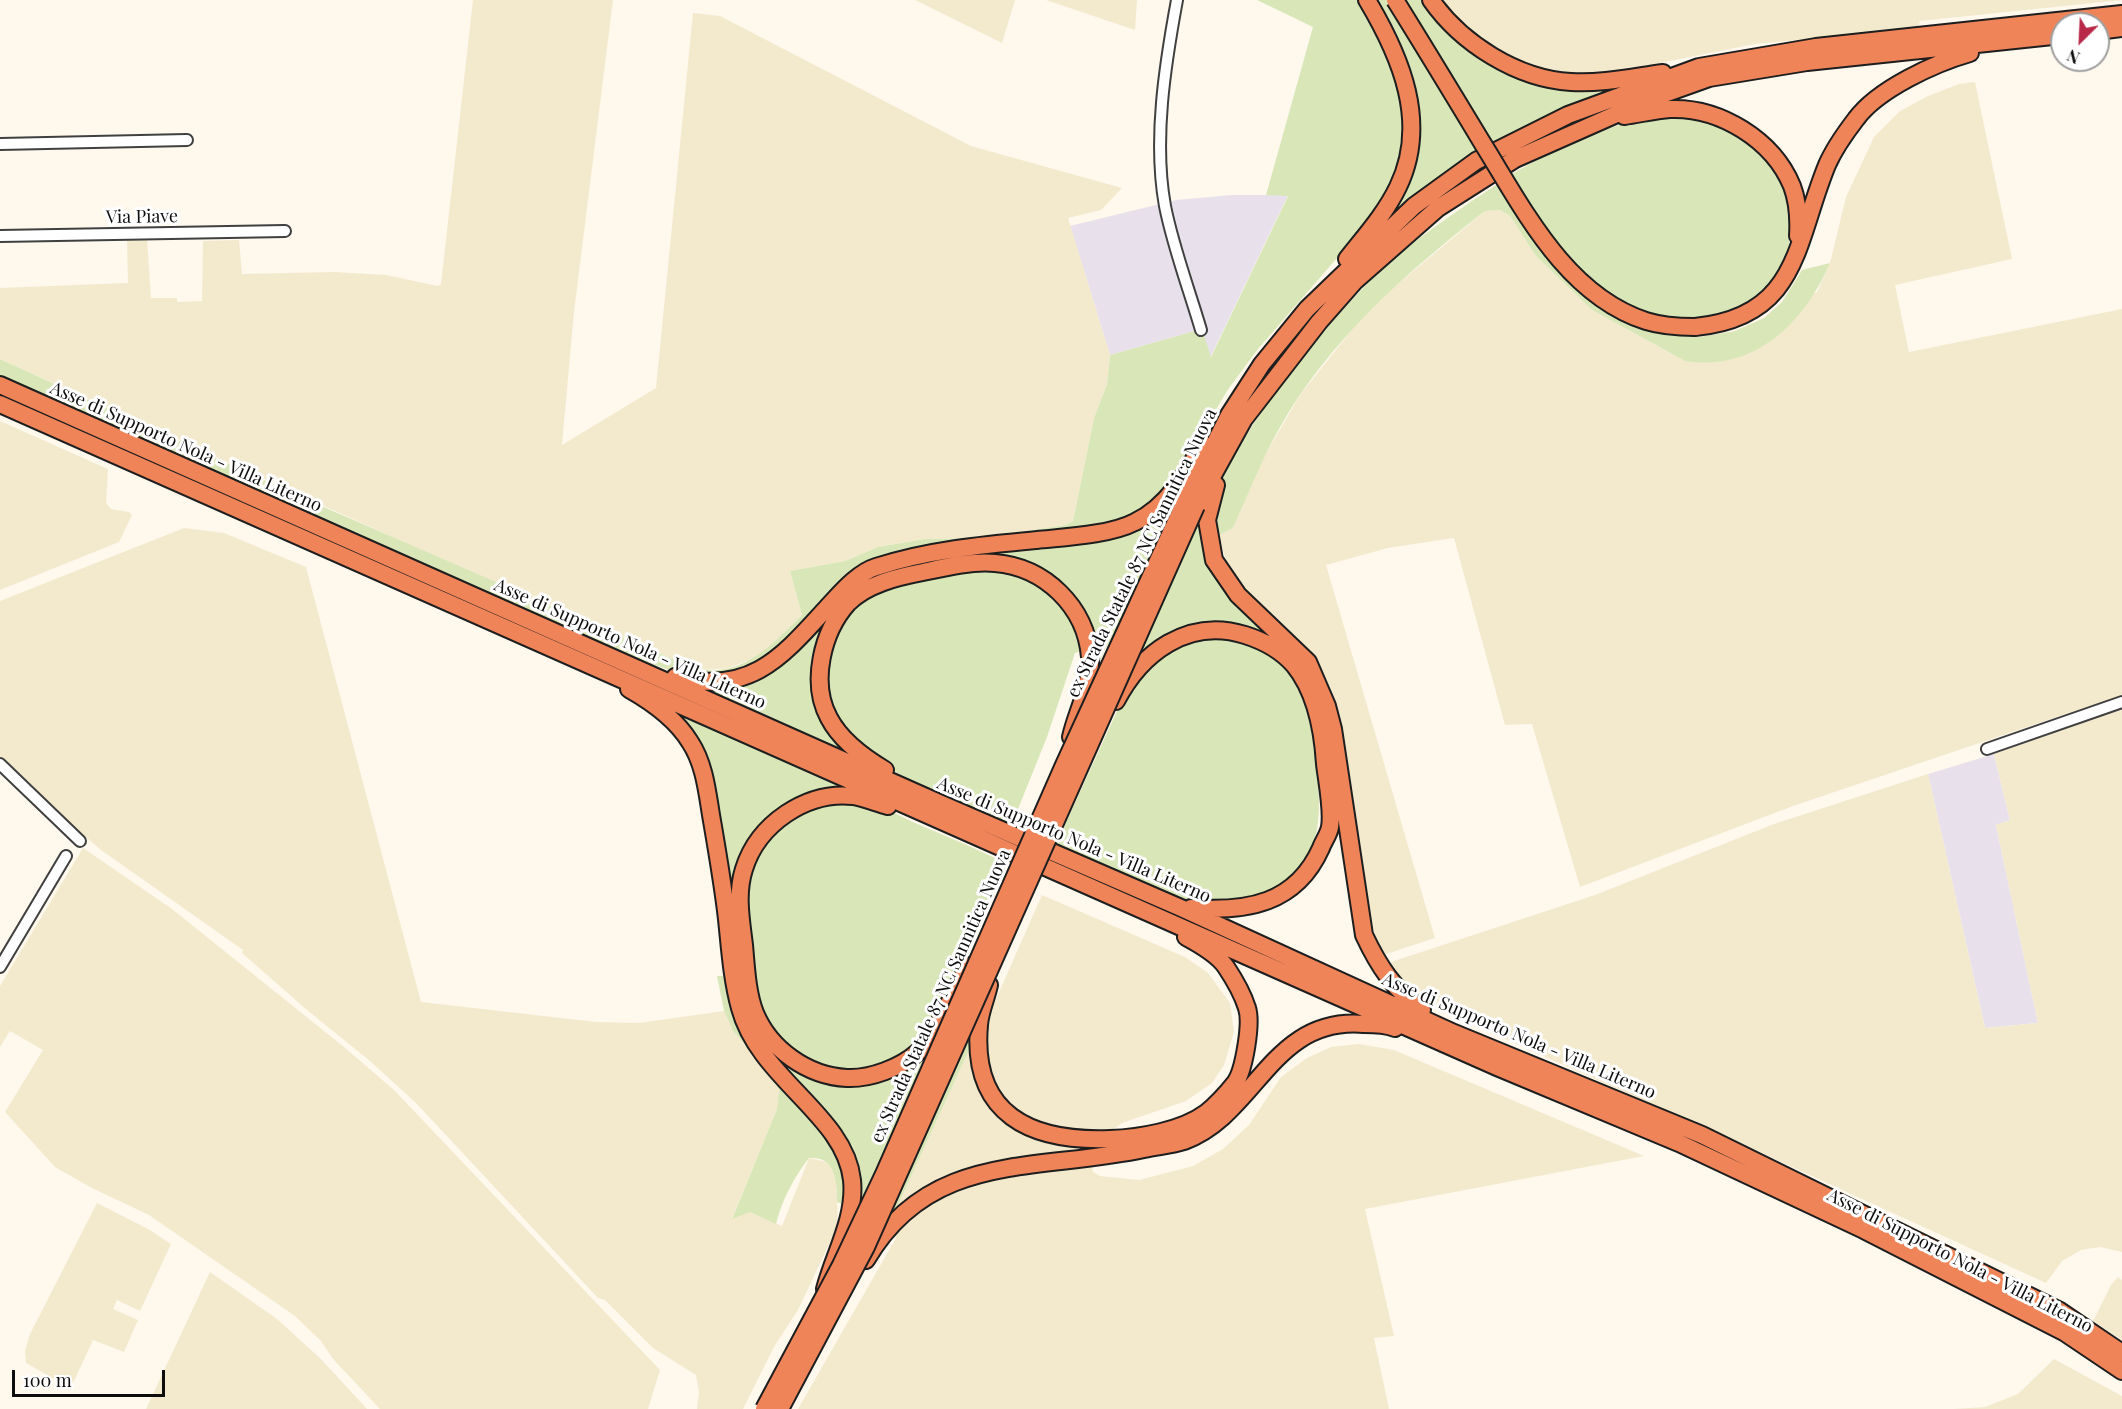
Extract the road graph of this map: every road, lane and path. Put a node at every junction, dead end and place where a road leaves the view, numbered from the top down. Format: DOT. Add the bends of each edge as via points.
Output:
graph roads {
  1 [pos="1177,0"];
  2 [pos="1367,0"];
  3 [pos="1395,0"];
  4 [pos="1431,0"];
  5 [pos="2122,14"];
  6 [pos="2050,36"];
  7 [pos="2014,41"];
  8 [pos="1699,67"];
  9 [pos="1603,119"];
  10 [pos="188,140"];
  11 [pos="0,144"];
  12 [pos="285,231"];
  13 [pos="0,236"];
  14 [pos="1798,253"];
  15 [pos="1307,309"];
  16 [pos="1201,330"];
  17 [pos="0,386"];
  18 [pos="0,404"];
  19 [pos="1237,417"];
  20 [pos="1183,502"];
  21 [pos="541,642"];
  22 [pos="628,664"];
  23 [pos="2122,702"];
  24 [pos="1098,727"];
  25 [pos="1987,749"];
  26 [pos="0,764"];
  27 [pos="1064,765"];
  28 [pos="1332,765"];
  29 [pos="937,802"];
  30 [pos="950,824"];
  31 [pos="80,841"];
  32 [pos="66,856"];
  33 [pos="1134,906"];
  34 [pos="1181,908"];
  35 [pos="988,938"];
  36 [pos="996,955"];
  37 [pos="0,967"];
  38 [pos="740,973"];
  39 [pos="1454,1033"];
  40 [pos="1497,1066"];
  41 [pos="1125,1146"];
  42 [pos="826,1308"];
  43 [pos="2122,1353"];
  44 [pos="2122,1371"];
  45 [pos="764,1409"];
  46 [pos="780,1409"];
  1 -- 16 [label="street" via="1164,96 1161,164 1166,206"];
  2 -- 15 [label="highway" via="1405,79 1413,122 1411,144 1398,186 1387,206"];
  3 -- 14 [label="highway, bridge" via="1532,224 1592,291 1625,312 1646,321 1695,327 1734,321 1774,294"];
  4 -- 8 [label="highway" via="1476,45 1500,62 1539,76 1570,82 1615,80"];
  5 -- 8 [label="highway, ex Strada Statale 87 NC Sannitica Nuova" via="1816,47"];
  6 -- 7 [label="highway, ex Strada Statale 87 NC Sannitica Nuova"];
  7 -- 9 [label="highway, ex Strada Statale 87 NC Sannitica Nuova" via="1807,62 1708,78"];
  7 -- 14 [label="highway" via="1928,68 1891,89 1858,116 1828,162"];
  8 -- 15 [label="highway, ex Strada Statale 87 NC Sannitica Nuova" via="1568,115 1476,161 1414,206"];
  9 -- 14 [label="highway" via="1670,109 1703,112 1743,129 1772,152 1792,186 1799,215"];
  9 -- 19 [label="highway, ex Strada Statale 87 NC Sannitica Nuova" via="1515,159 1438,208 1355,281"];
  10 -- 11 [label="street"];
  12 -- 13 [label="street, Via Piave"];
  15 -- 19 [label="highway, ex Strada Statale 87 NC Sannitica Nuova" via="1262,364"];
  17 -- 22 [label="highway, Asse di Supporto Nola - Villa Literno"];
  18 -- 21 [label="highway, Asse di Supporto Nola - Villa Literno"];
  19 -- 20 [label="highway, ex Strada Statale 87 NC Sannitica Nuova"];
  19 -- 20 [label="highway" via="1205,441"];
  19 -- 28 [label="highway" via="1207,520 1214,560 1238,595 1308,662 1327,706"];
  20 -- 22 [label="highway" via="1135,522 1084,535 928,553 873,568 846,587 783,655 742,678 699,683"];
  20 -- 24 [label="highway, ex Strada Statale 87 NC Sannitica Nuova, bridge"];
  20 -- 27 [label="highway, ex Strada Statale 87 NC Sannitica Nuova, bridge"];
  21 -- 30 [label="highway, Asse di Supporto Nola - Villa Literno"];
  21 -- 38 [label="highway" via="639,695 670,717 691,742 703,771"];
  22 -- 29 [label="highway, Asse di Supporto Nola - Villa Literno"];
  23 -- 25 [label="street"];
  24 -- 28 [label="highway, bridge" via="1132,675 1161,647 1180,635 1215,629 1260,640 1295,666 1308,688"];
  24 -- 36 [label="highway, ex Strada Statale 87 NC Sannitica Nuova, bridge"];
  26 -- 31 [label="street"];
  27 -- 29 [label="highway, bridge" via="1084,701 1090,660 1081,623 1067,598 1038,576 995,563 901,576 874,586 849,603 827,638 820,671 821,689 828,717 854,750"];
  27 -- 35 [label="highway, ex Strada Statale 87 NC Sannitica Nuova, bridge"];
  28 -- 34 [label="highway" via="1330,827 1313,866 1288,892 1250,906 1223,910"];
  28 -- 39 [label="highway" via="1364,935 1379,966 1406,999"];
  29 -- 34 [label="highway, Asse di Supporto Nola - Villa Literno"];
  30 -- 33 [label="highway, Asse di Supporto Nola - Villa Literno"];
  30 -- 38 [label="highway" via="922,820 855,796 818,799 785,814 761,836 743,871 739,904"];
  32 -- 37 [label="street"];
  33 -- 40 [label="highway, Asse di Supporto Nola - Villa Literno"];
  33 -- 41 [label="highway" via="1225,965 1248,1010 1247,1046 1236,1082 1205,1113"];
  34 -- 39 [label="highway, Asse di Supporto Nola - Villa Literno"];
  35 -- 38 [label="highway, bridge" via="917,1052 870,1076 818,1073 784,1053 763,1028"];
  35 -- 42 [label="highway, ex Strada Statale 87 NC Sannitica Nuova, bridge"];
  36 -- 41 [label="highway, bridge" via="979,1024 978,1053 995,1099 1013,1120 1044,1134"];
  36 -- 42 [label="highway, ex Strada Statale 87 NC Sannitica Nuova, bridge" via="866,1247"];
  38 -- 42 [label="highway, bridge" via="740,1008 754,1042 781,1078 828,1126 848,1160 851,1202 846,1229 830,1267"];
  39 -- 43 [label="highway, Asse di Supporto Nola - Villa Literno" via="1702,1135 2060,1311"];
  40 -- 41 [label="highway" via="1387,1025 1344,1022 1305,1034 1210,1127 1184,1141"];
  40 -- 44 [label="highway, Asse di Supporto Nola - Villa Literno" via="1679,1143 1864,1230 2064,1332"];
  41 -- 42 [label="highway, bridge" via="992,1170 953,1182 923,1197 904,1212"];
  42 -- 45 [label="highway, ex Strada Statale 87 NC Sannitica Nuova, bridge"];
  42 -- 46 [label="highway, ex Strada Statale 87 NC Sannitica Nuova, bridge"];
}
